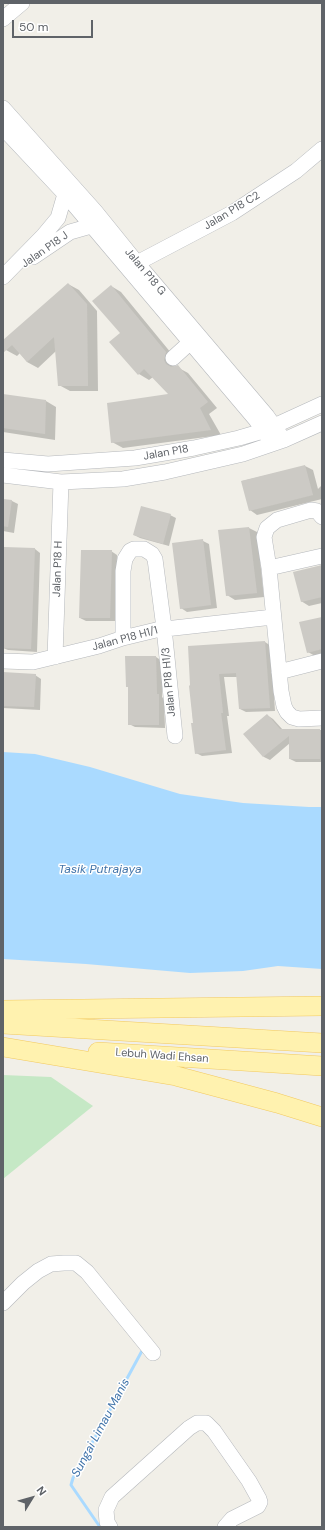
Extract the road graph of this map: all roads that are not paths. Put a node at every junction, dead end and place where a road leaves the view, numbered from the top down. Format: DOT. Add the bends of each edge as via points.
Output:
graph roads {
  1 [pos="22,3"];
  2 [pos="3,19"];
  3 [pos="3,108"];
  4 [pos="3,128"];
  5 [pos="322,149"];
  6 [pos="65,194"];
  7 [pos="91,226"];
  8 [pos="137,263"];
  9 [pos="3,277"];
  10 [pos="3,280"];
  11 [pos="194,339"];
  12 [pos="173,358"];
  13 [pos="322,404"];
  14 [pos="322,423"];
  15 [pos="269,429"];
  16 [pos="278,442"];
  17 [pos="3,460"];
  18 [pos="3,475"];
  19 [pos="61,482"];
  20 [pos="322,517"];
  21 [pos="322,556"];
  22 [pos="268,568"];
  23 [pos="272,617"];
  24 [pos="164,628"];
  25 [pos="122,638"];
  26 [pos="55,657"];
  27 [pos="3,661"];
  28 [pos="322,662"];
  29 [pos="279,672"];
  30 [pos="322,718"];
  31 [pos="175,736"];
  32 [pos="322,1006"];
  33 [pos="3,1010"];
  34 [pos="3,1024"];
  35 [pos="322,1043"];
  36 [pos="3,1047"];
  37 [pos="322,1066"];
  38 [pos="322,1117"];
  39 [pos="3,1303"];
  40 [pos="153,1353"];
  41 [pos="110,1527"];
  42 [pos="225,1527"];
  1 -- 2 [label="street"];
  3 -- 8 [label="street, Jalan P18 G"];
  4 -- 6 [label="street, Jalan P18 G"];
  5 -- 8 [label="street, Jalan P18 C2" via="296,171 232,213"];
  6 -- 7 [label="street, Jalan P18 G"];
  6 -- 9 [label="street, Jalan P18 J" via="58,218"];
  7 -- 10 [label="street, Jalan P18 J" via="70,232"];
  7 -- 11 [label="street, Jalan P18 G"];
  8 -- 11 [label="street, Jalan P18 G"];
  11 -- 12 [label="street"];
  11 -- 15 [label="street, Jalan P18 G" via="256,420"];
  13 -- 15 [label="street, Jalan P18"];
  14 -- 16 [label="street, Jalan P18"];
  15 -- 16 [label="street, Jalan P18 G"];
  15 -- 17 [label="street, Jalan P18" via="194,448 135,458 48,464"];
  16 -- 19 [label="street, Jalan P18" via="242,454 165,472 123,479"];
  18 -- 19 [label="street, Jalan P18"];
  19 -- 26 [label="street, Jalan P18 H"];
  20 -- 22 [label="street" via="317,511 311,510 277,520 267,528 264,538"];
  21 -- 22 [label="street"];
  22 -- 23 [label="street"];
  23 -- 24 [label="street, Jalan P18 H1/1"];
  23 -- 29 [label="street"];
  24 -- 25 [label="street, Jalan P18 H1/1"];
  24 -- 25 [label="street, Jalan P18 H1/3" via="155,559 144,549 134,549 127,555 123,571"];
  24 -- 31 [label="street, Jalan P18 H1/3"];
  25 -- 26 [label="street, Jalan P18 H1/1"];
  26 -- 27 [label="street, Jalan P18 H1/1" via="33,662"];
  28 -- 29 [label="street"];
  29 -- 30 [label="street" via="282,699 287,712 299,719"];
  32 -- 33 [label="main road"];
  34 -- 35 [label="main road, Lebuh Wadi Ehsan"];
  36 -- 37 [label="main road, Lebuh Wadi Ehsan"];
  36 -- 38 [label="main road" via="176,1076 277,1102"];
  39 -- 40 [label="street" via="38,1271 51,1264 76,1263 87,1272"];
  41 -- 42 [label="street" via="106,1510 112,1497 189,1428 197,1423 206,1423 249,1481 260,1502 258,1506 232,1519"];
}
